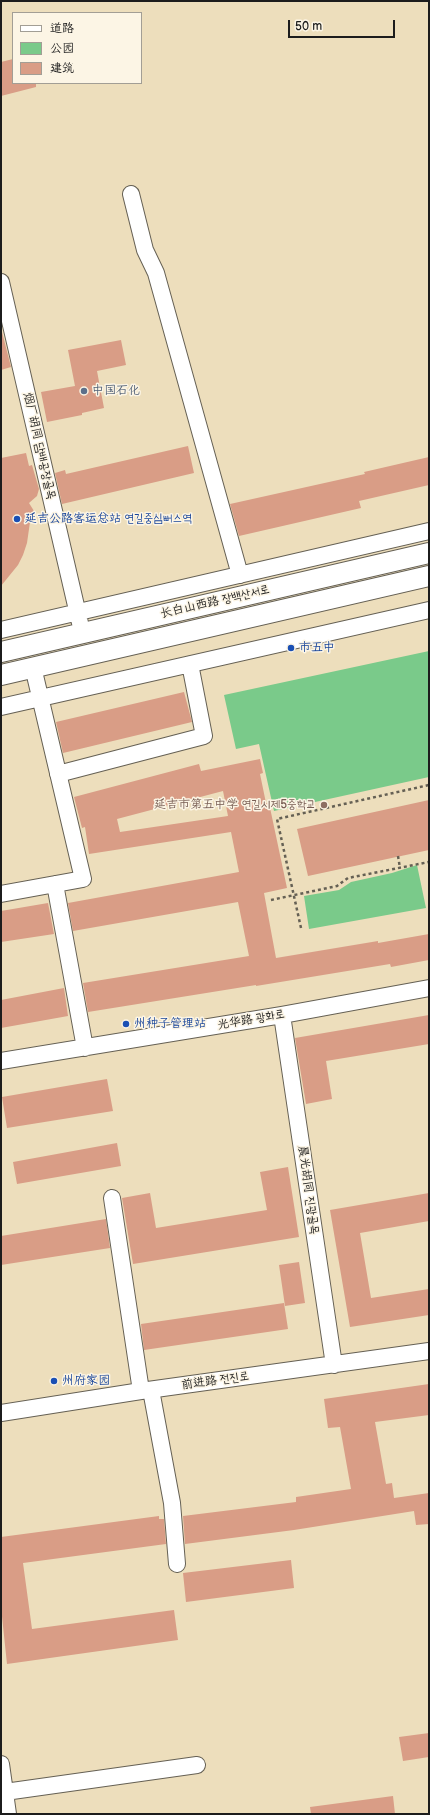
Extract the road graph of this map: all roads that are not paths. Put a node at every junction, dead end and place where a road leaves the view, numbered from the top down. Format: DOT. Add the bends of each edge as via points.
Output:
graph roads {
  1 [pos="131,194"];
  2 [pos="1,282"];
  3 [pos="429,531"];
  4 [pos="429,553"];
  5 [pos="240,575"];
  6 [pos="429,576"];
  7 [pos="429,610"];
  8 [pos="78,614"];
  9 [pos="1,630"];
  10 [pos="82,633"];
  11 [pos="1,652"];
  12 [pos="190,664"];
  13 [pos="33,668"];
  14 [pos="1,675"];
  15 [pos="40,698"];
  16 [pos="1,707"];
  17 [pos="58,774"];
  18 [pos="54,884"];
  19 [pos="1,894"];
  20 [pos="429,988"];
  21 [pos="282,1015"];
  22 [pos="85,1048"];
  23 [pos="1,1061"];
  24 [pos="112,1198"];
  25 [pos="429,1351"];
  26 [pos="334,1365"];
  27 [pos="146,1391"];
  28 [pos="1,1413"];
  29 [pos="177,1564"];
  30 [pos="1,1764"];
  31 [pos="197,1764"];
  32 [pos="5,1792"];
  33 [pos="8,1814"];
  1 -- 5 [label="street" via="144,250 156,273"];
  2 -- 8 [label="street, 烟厂胡同 담배공장골목"];
  3 -- 5 [label="street"];
  4 -- 10 [label="main road, 长白山西路 장백산서로"];
  5 -- 8 [label="street"];
  6 -- 13 [label="main road, 长白山西路 장백산서로"];
  7 -- 12 [label="street"];
  8 -- 9 [label="street"];
  8 -- 10 [label="street, 烟厂胡同 담배공장골목"];
  10 -- 11 [label="main road, 长白山西路 장백산서로"];
  12 -- 15 [label="street"];
  12 -- 17 [label="street" via="204,736"];
  13 -- 14 [label="main road, 长白山西路 장백산서로"];
  13 -- 15 [label="street"];
  15 -- 16 [label="street"];
  15 -- 17 [label="street"];
  17 -- 18 [label="street" via="83,879"];
  18 -- 19 [label="street"];
  18 -- 22 [label="street"];
  20 -- 21 [label="street, 光华路 광화로"];
  21 -- 22 [label="street, 光华路 광화로"];
  21 -- 26 [label="street, 晨光胡同 진광골목"];
  22 -- 23 [label="street, 光华路 광화로"];
  24 -- 27 [label="street"];
  25 -- 26 [label="street, 前进路 전진로"];
  26 -- 27 [label="street, 前进路 전진로"];
  27 -- 28 [label="street, 前进路 전진로"];
  27 -- 29 [label="street" via="172,1503"];
  30 -- 32 [label="street"];
  31 -- 32 [label="street"];
  32 -- 33 [label="street"];
}
